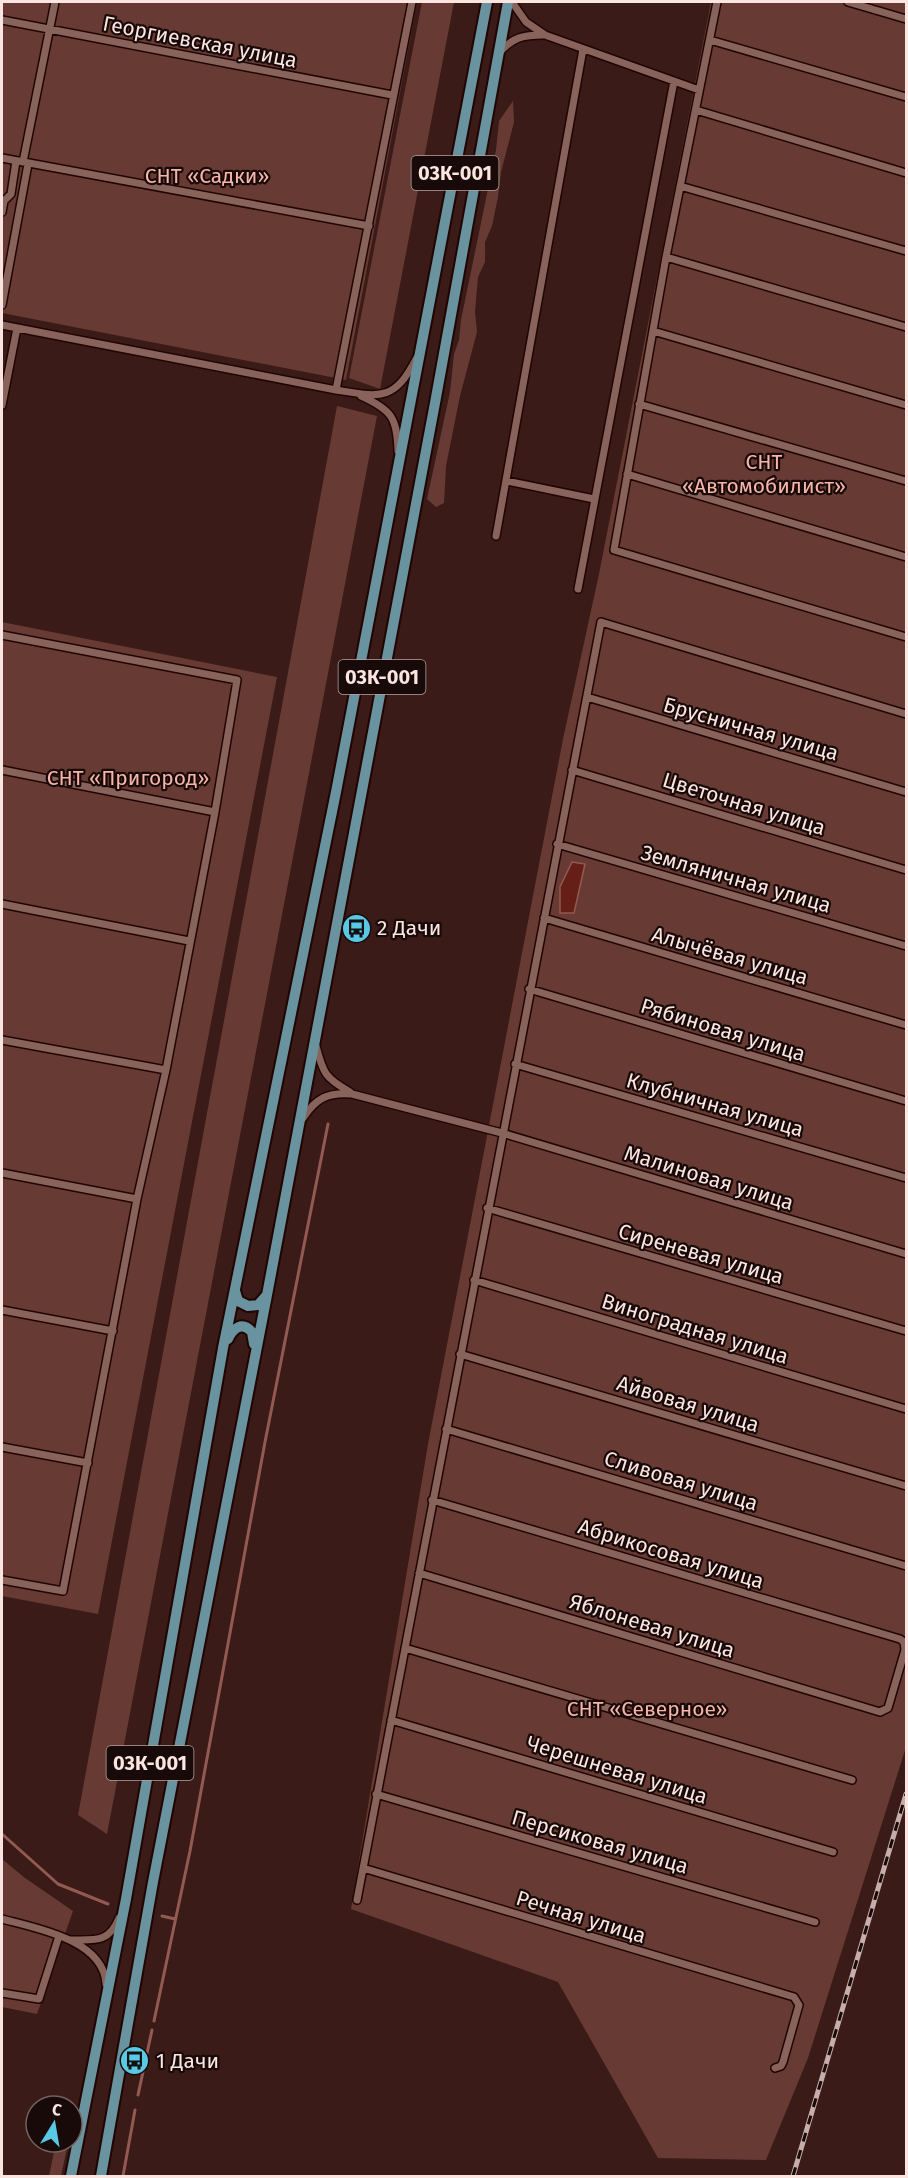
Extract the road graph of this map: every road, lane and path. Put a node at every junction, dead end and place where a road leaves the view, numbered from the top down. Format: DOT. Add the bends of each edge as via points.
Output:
graph roads {
  1 [pos="55,2"];
  2 [pos="412,2"];
  3 [pos="487,2"];
  4 [pos="510,2"];
  5 [pos="717,2"];
  6 [pos="848,2"];
  7 [pos="906,19"];
  8 [pos="2,20"];
  9 [pos="50,30"];
  10 [pos="546,35"];
  11 [pos="710,40"];
  12 [pos="583,48"];
  13 [pos="498,54"];
  14 [pos="674,81"];
  15 [pos="699,90"];
  16 [pos="392,95"];
  17 [pos="906,97"];
  18 [pos="696,110"];
  19 [pos="2,158"];
  20 [pos="22,162"];
  21 [pos="906,173"];
  22 [pos="680,186"];
  23 [pos="2,212"];
  24 [pos="369,226"];
  25 [pos="906,251"];
  26 [pos="666,257"];
  27 [pos="2,305"];
  28 [pos="2,325"];
  29 [pos="906,327"];
  30 [pos="17,328"];
  31 [pos="653,331"];
  32 [pos="423,345"];
  33 [pos="336,390"];
  34 [pos="353,393"];
  35 [pos="639,404"];
  36 [pos="2,405"];
  37 [pos="906,405"];
  38 [pos="398,474"];
  39 [pos="627,474"];
  40 [pos="507,481"];
  41 [pos="906,482"];
  42 [pos="594,499"];
  43 [pos="496,536"];
  44 [pos="906,557"];
  45 [pos="578,589"];
  46 [pos="2,635"];
  47 [pos="906,637"];
  48 [pos="586,697"];
  49 [pos="906,714"];
  50 [pos="2,770"];
  51 [pos="572,770"];
  52 [pos="906,792"];
  53 [pos="215,812"];
  54 [pos="557,844"];
  55 [pos="906,870"];
  56 [pos="2,904"];
  57 [pos="544,918"];
  58 [pos="189,941"];
  59 [pos="906,946"];
  60 [pos="530,989"];
  61 [pos="906,1025"];
  62 [pos="2,1040"];
  63 [pos="314,1040"];
  64 [pos="515,1064"];
  65 [pos="166,1070"];
  66 [pos="352,1094"];
  67 [pos="906,1101"];
  68 [pos="298,1126"];
  69 [pos="502,1133"];
  70 [pos="2,1173"];
  71 [pos="906,1178"];
  72 [pos="137,1199"];
  73 [pos="487,1208"];
  74 [pos="906,1254"];
  75 [pos="474,1280"];
  76 [pos="235,1287"];
  77 [pos="267,1295"];
  78 [pos="2,1310"];
  79 [pos="113,1331"];
  80 [pos="906,1331"];
  81 [pos="224,1348"];
  82 [pos="255,1353"];
  83 [pos="460,1354"];
  84 [pos="906,1409"];
  85 [pos="446,1429"];
  86 [pos="2,1447"];
  87 [pos="88,1463"];
  88 [pos="906,1486"];
  89 [pos="432,1500"];
  90 [pos="906,1566"];
  91 [pos="419,1573"];
  92 [pos="2,1580"];
  93 [pos="405,1648"];
  94 [pos="875,1711"];
  95 [pos="391,1720"];
  96 [pos="852,1780"];
  97 [pos="376,1794"];
  98 [pos="834,1852"];
  99 [pos="363,1868"];
  100 [pos="126,1899"];
  101 [pos="357,1900"];
  102 [pos="2,1919"];
  103 [pos="815,1922"];
  104 [pos="59,1936"];
  105 [pos="69,1940"];
  106 [pos="2,1993"];
  107 [pos="107,2005"];
  108 [pos="775,2068"];
  109 [pos="71,2176"];
  110 [pos="101,2176"];
  1 -- 9 [label="street"];
  2 -- 16 [label="street"];
  3 -- 32 [label="main road, 03К-001"];
  4 -- 10 [label="street" via="526,22"];
  4 -- 13 [label="main road, 03К-001"];
  5 -- 11 [label="street"];
  6 -- 7 [label="street"];
  8 -- 9 [label="street, Георгиевская улица"];
  9 -- 16 [label="street, Георгиевская улица"];
  9 -- 20 [label="street"];
  10 -- 12 [label="street"];
  10 -- 13 [label="street" via="520,36"];
  11 -- 15 [label="street"];
  11 -- 17 [label="street"];
  12 -- 14 [label="street"];
  12 -- 40 [label="street"];
  13 -- 63 [label="main road, 03К-001"];
  14 -- 15 [label="street"];
  14 -- 42 [label="street"];
  15 -- 18 [label="street"];
  16 -- 24 [label="street"];
  18 -- 21 [label="street"];
  18 -- 22 [label="street"];
  19 -- 20 [label="street"];
  20 -- 23 [label="street"];
  20 -- 24 [label="street"];
  20 -- 27 [label="street"];
  22 -- 25 [label="street"];
  22 -- 26 [label="street"];
  24 -- 33 [label="street"];
  26 -- 29 [label="street"];
  26 -- 31 [label="street"];
  28 -- 30 [label="street"];
  30 -- 33 [label="street"];
  30 -- 36 [label="street"];
  31 -- 35 [label="street"];
  31 -- 37 [label="street"];
  32 -- 34 [label="street" via="395,390 377,395"];
  32 -- 38 [label="main road, 03К-001"];
  33 -- 34 [label="street"];
  34 -- 38 [label="street" via="375,402 392,416"];
  35 -- 39 [label="street"];
  35 -- 41 [label="street"];
  38 -- 76 [label="main road, 03К-001"];
  39 -- 44 [label="street"];
  39 -- 47 [label="street" via="614,550"];
  40 -- 42 [label="street"];
  40 -- 43 [label="street"];
  42 -- 45 [label="street"];
  46 -- 53 [label="street" via="237,680"];
  48 -- 49 [label="street" via="601,622"];
  48 -- 51 [label="street"];
  48 -- 52 [label="street, Брусничная улица"];
  50 -- 53 [label="street"];
  51 -- 54 [label="street"];
  51 -- 55 [label="street, Цветочная улица"];
  53 -- 58 [label="street"];
  54 -- 57 [label="street"];
  54 -- 59 [label="street, Земляничная улица"];
  56 -- 58 [label="street"];
  57 -- 60 [label="street"];
  57 -- 61 [label="street, Алычёвая улица"];
  58 -- 65 [label="street"];
  60 -- 64 [label="street"];
  60 -- 67 [label="street, Рябиновая улица"];
  62 -- 65 [label="street"];
  63 -- 66 [label="street" via="322,1070"];
  63 -- 68 [label="main road, 03К-001"];
  64 -- 69 [label="street"];
  64 -- 71 [label="street, Клубничная улица"];
  65 -- 72 [label="street"];
  66 -- 68 [label="street" via="336,1093 322,1098"];
  66 -- 69 [label="street, Малиновая улица"];
  68 -- 77 [label="main road, 03К-001"];
  69 -- 73 [label="street"];
  69 -- 74 [label="street, Малиновая улица"];
  70 -- 72 [label="street"];
  72 -- 79 [label="street"];
  73 -- 75 [label="street"];
  73 -- 80 [label="street, Сиреневая улица"];
  75 -- 83 [label="street"];
  75 -- 84 [label="street, Виноградная улица"];
  76 -- 77 [label="main road" via="238,1301 248,1306 258,1305"];
  76 -- 81 [label="main road, 03К-001"];
  77 -- 82 [label="main road, 03К-001"];
  78 -- 79 [label="street"];
  79 -- 87 [label="street"];
  81 -- 82 [label="main road" via="231,1331 244,1327 252,1332"];
  81 -- 100 [label="main road, 03К-001"];
  82 -- 110 [label="main road, 03К-001"];
  83 -- 85 [label="street"];
  83 -- 88 [label="street, Айвовая улица"];
  85 -- 89 [label="street"];
  85 -- 90 [label="street, Сливовая улица"];
  86 -- 87 [label="street"];
  87 -- 92 [label="street" via="63,1591"];
  89 -- 91 [label="street"];
  89 -- 94 [label="street, Абрикосовая улица" via="900,1639 905,1650 888,1708"];
  91 -- 93 [label="street"];
  91 -- 94 [label="street, Яблоневая улица"];
  93 -- 95 [label="street"];
  93 -- 96 [label="street"];
  95 -- 97 [label="street"];
  95 -- 98 [label="street, Черешневая улица"];
  97 -- 99 [label="street"];
  97 -- 103 [label="street, Персиковая улица"];
  99 -- 101 [label="street"];
  99 -- 108 [label="street, Речная улица" via="789,1995 799,2005 783,2062"];
  100 -- 105 [label="street" via="108,1935 98,1940"];
  100 -- 107 [label="main road, 03К-001"];
  102 -- 104 [label="street"];
  104 -- 105 [label="street"];
  104 -- 106 [label="street" via="39,2000"];
  105 -- 107 [label="street" via="95,1956 101,1965"];
  107 -- 109 [label="main road, 03К-001"];
}
